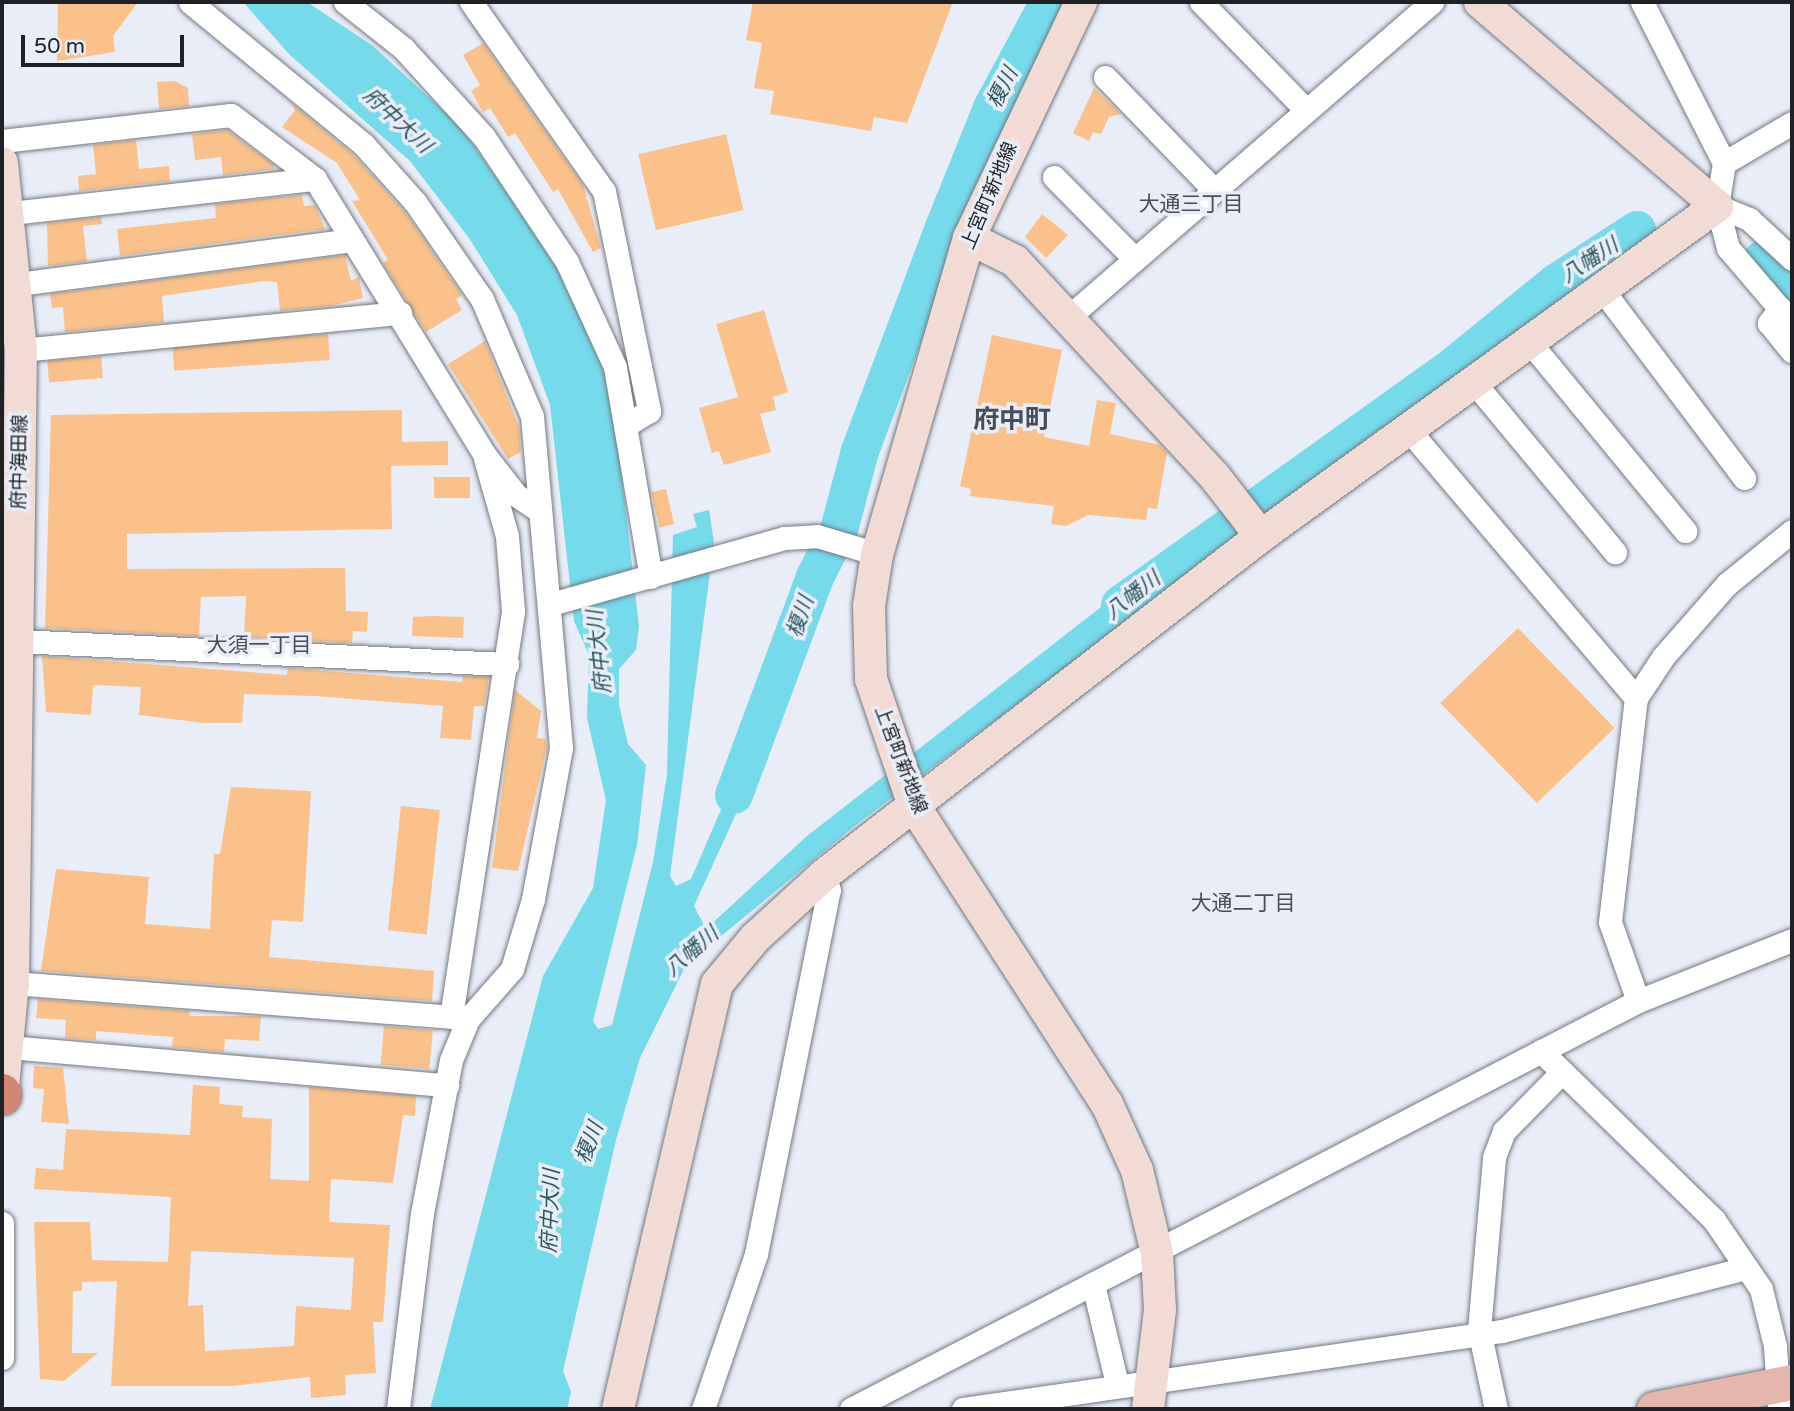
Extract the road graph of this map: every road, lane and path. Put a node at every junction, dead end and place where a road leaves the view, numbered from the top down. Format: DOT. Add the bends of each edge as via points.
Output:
graph roads {
  1 [pos="190,2"];
  2 [pos="345,2"];
  3 [pos="471,2"];
  4 [pos="1081,2"];
  5 [pos="1201,2"];
  6 [pos="1432,2"];
  7 [pos="1480,2"];
  8 [pos="1642,2"];
  9 [pos="1105,77"];
  10 [pos="1306,110"];
  11 [pos="1792,123"];
  12 [pos="2,141"];
  13 [pos="2,163"];
  14 [pos="1724,163"];
  15 [pos="1054,177"];
  16 [pos="315,179"];
  17 [pos="1214,190"];
  18 [pos="1717,206"];
  19 [pos="11,213"];
  20 [pos="969,238"];
  21 [pos="352,240"];
  22 [pos="1792,259"];
  23 [pos="1135,260"];
  24 [pos="18,284"];
  25 [pos="1601,288"];
  26 [pos="400,313"];
  27 [pos="1786,316"];
  28 [pos="1065,320"];
  29 [pos="1527,339"];
  30 [pos="21,350"];
  31 [pos="1792,351"];
  32 [pos="1472,380"];
  33 [pos="625,426"];
  34 [pos="1407,428"];
  35 [pos="484,454"];
  36 [pos="1744,478"];
  37 [pos="540,511"];
  38 [pos="1792,530"];
  39 [pos="1685,531"];
  40 [pos="1261,536"];
  41 [pos="864,551"];
  42 [pos="1615,552"];
  43 [pos="646,578"];
  44 [pos="559,602"];
  45 [pos="17,641"];
  46 [pos="507,664"];
  47 [pos="1636,698"];
  48 [pos="911,797"];
  49 [pos="824,875"];
  50 [pos="1792,940"];
  51 [pos="13,983"];
  52 [pos="1638,1001"];
  53 [pos="459,1018"];
  54 [pos="9,1047"];
  55 [pos="1541,1051"];
  56 [pos="1562,1072"];
  57 [pos="447,1085"];
  58 [pos="2,1095"];
  59 [pos="2,1223"];
  60 [pos="1157,1253"];
  61 [pos="1746,1268"];
  62 [pos="1093,1284"];
  63 [pos="1479,1330"];
  64 [pos="2,1358"];
  65 [pos="1117,1384"];
  66 [pos="1783,1392"];
  67 [pos="1150,1395"];
  68 [pos="398,1409"];
  69 [pos="618,1409"];
  70 [pos="703,1409"];
  71 [pos="851,1409"];
  72 [pos="963,1409"];
  73 [pos="1496,1409"];
  74 [pos="1654,1409"];
  1 -- 37 [label="street" via="363,144 415,202 482,299 532,416"];
  2 -- 33 [label="street" via="404,48 484,137 552,239 615,367"];
  3 -- 33 [label="street" via="604,191 649,411"];
  4 -- 20 [label="street, 上宮町新地線"];
  5 -- 10 [label="street"];
  6 -- 10 [label="street"];
  7 -- 18 [label="street"];
  8 -- 14 [label="street"];
  9 -- 17 [label="street"];
  10 -- 17 [label="street"];
  11 -- 14 [label="street"];
  12 -- 16 [label="street" via="231,115"];
  13 -- 19 [label="street, 府中海田線"];
  14 -- 18 [label="street"];
  15 -- 23 [label="street"];
  16 -- 19 [label="street"];
  16 -- 21 [label="street"];
  17 -- 23 [label="street"];
  18 -- 22 [label="street" via="1749,219"];
  18 -- 25 [label="street"];
  18 -- 27 [label="street" via="1728,248"];
  19 -- 24 [label="street, 府中海田線"];
  20 -- 28 [label="street" via="1015,261"];
  20 -- 41 [label="street, 上宮町新地線"];
  21 -- 24 [label="street"];
  21 -- 26 [label="street"];
  23 -- 28 [label="street"];
  24 -- 30 [label="street, 府中海田線"];
  25 -- 29 [label="street"];
  25 -- 36 [label="street"];
  26 -- 30 [label="street"];
  26 -- 35 [label="street"];
  27 -- 31 [label="street" via="1769,323"];
  28 -- 40 [label="street" via="1215,477"];
  29 -- 32 [label="street"];
  29 -- 39 [label="street"];
  30 -- 45 [label="street, 府中海田線"];
  32 -- 34 [label="street"];
  32 -- 42 [label="street"];
  33 -- 43 [label="street"];
  34 -- 40 [label="street"];
  34 -- 47 [label="street"];
  35 -- 37 [label="street" via="516,495"];
  35 -- 46 [label="street" via="506,536 513,611"];
  37 -- 44 [label="street"];
  38 -- 47 [label="street" via="1727,584 1663,657"];
  40 -- 48 [label="street"];
  41 -- 43 [label="street" via="817,536 784,538"];
  41 -- 48 [label="street, 上宮町新地線" via="871,679"];
  43 -- 44 [label="street"];
  44 -- 53 [label="street" via="561,748 533,899 512,969"];
  45 -- 46 [label="street"];
  45 -- 51 [label="street, 府中海田線"];
  46 -- 53 [label="street"];
  47 -- 52 [label="street" via="1611,922"];
  48 -- 49 [label="street"];
  48 -- 60 [label="street, 上宮町新地線" via="1107,1104 1137,1170"];
  49 -- 69 [label="street" via="755,938 717,984"];
  49 -- 70 [label="street" via="829,890 756,1254"];
  50 -- 52 [label="street"];
  51 -- 53 [label="street"];
  51 -- 54 [label="street, 府中海田線"];
  52 -- 55 [label="street"];
  53 -- 57 [label="street"];
  54 -- 57 [label="street"];
  54 -- 58 [label="street, 府中海田線"];
  55 -- 56 [label="street"];
  55 -- 60 [label="street"];
  56 -- 61 [label="street" via="1647,1149 1714,1220"];
  56 -- 63 [label="street" via="1504,1131 1494,1157"];
  57 -- 68 [label="street" via="422,1213"];
  59 -- 64 [label="street"];
  60 -- 62 [label="street"];
  60 -- 67 [label="street, 上宮町新地線" via="1160,1310"];
  61 -- 63 [label="street" via="1502,1331"];
  61 -- 66 [label="street" via="1761,1289"];
  62 -- 65 [label="street"];
  62 -- 71 [label="street"];
  63 -- 67 [label="street"];
  63 -- 73 [label="street"];
  65 -- 67 [label="street"];
  65 -- 72 [label="street"];
  66 -- 74 [label="main road"];
}
